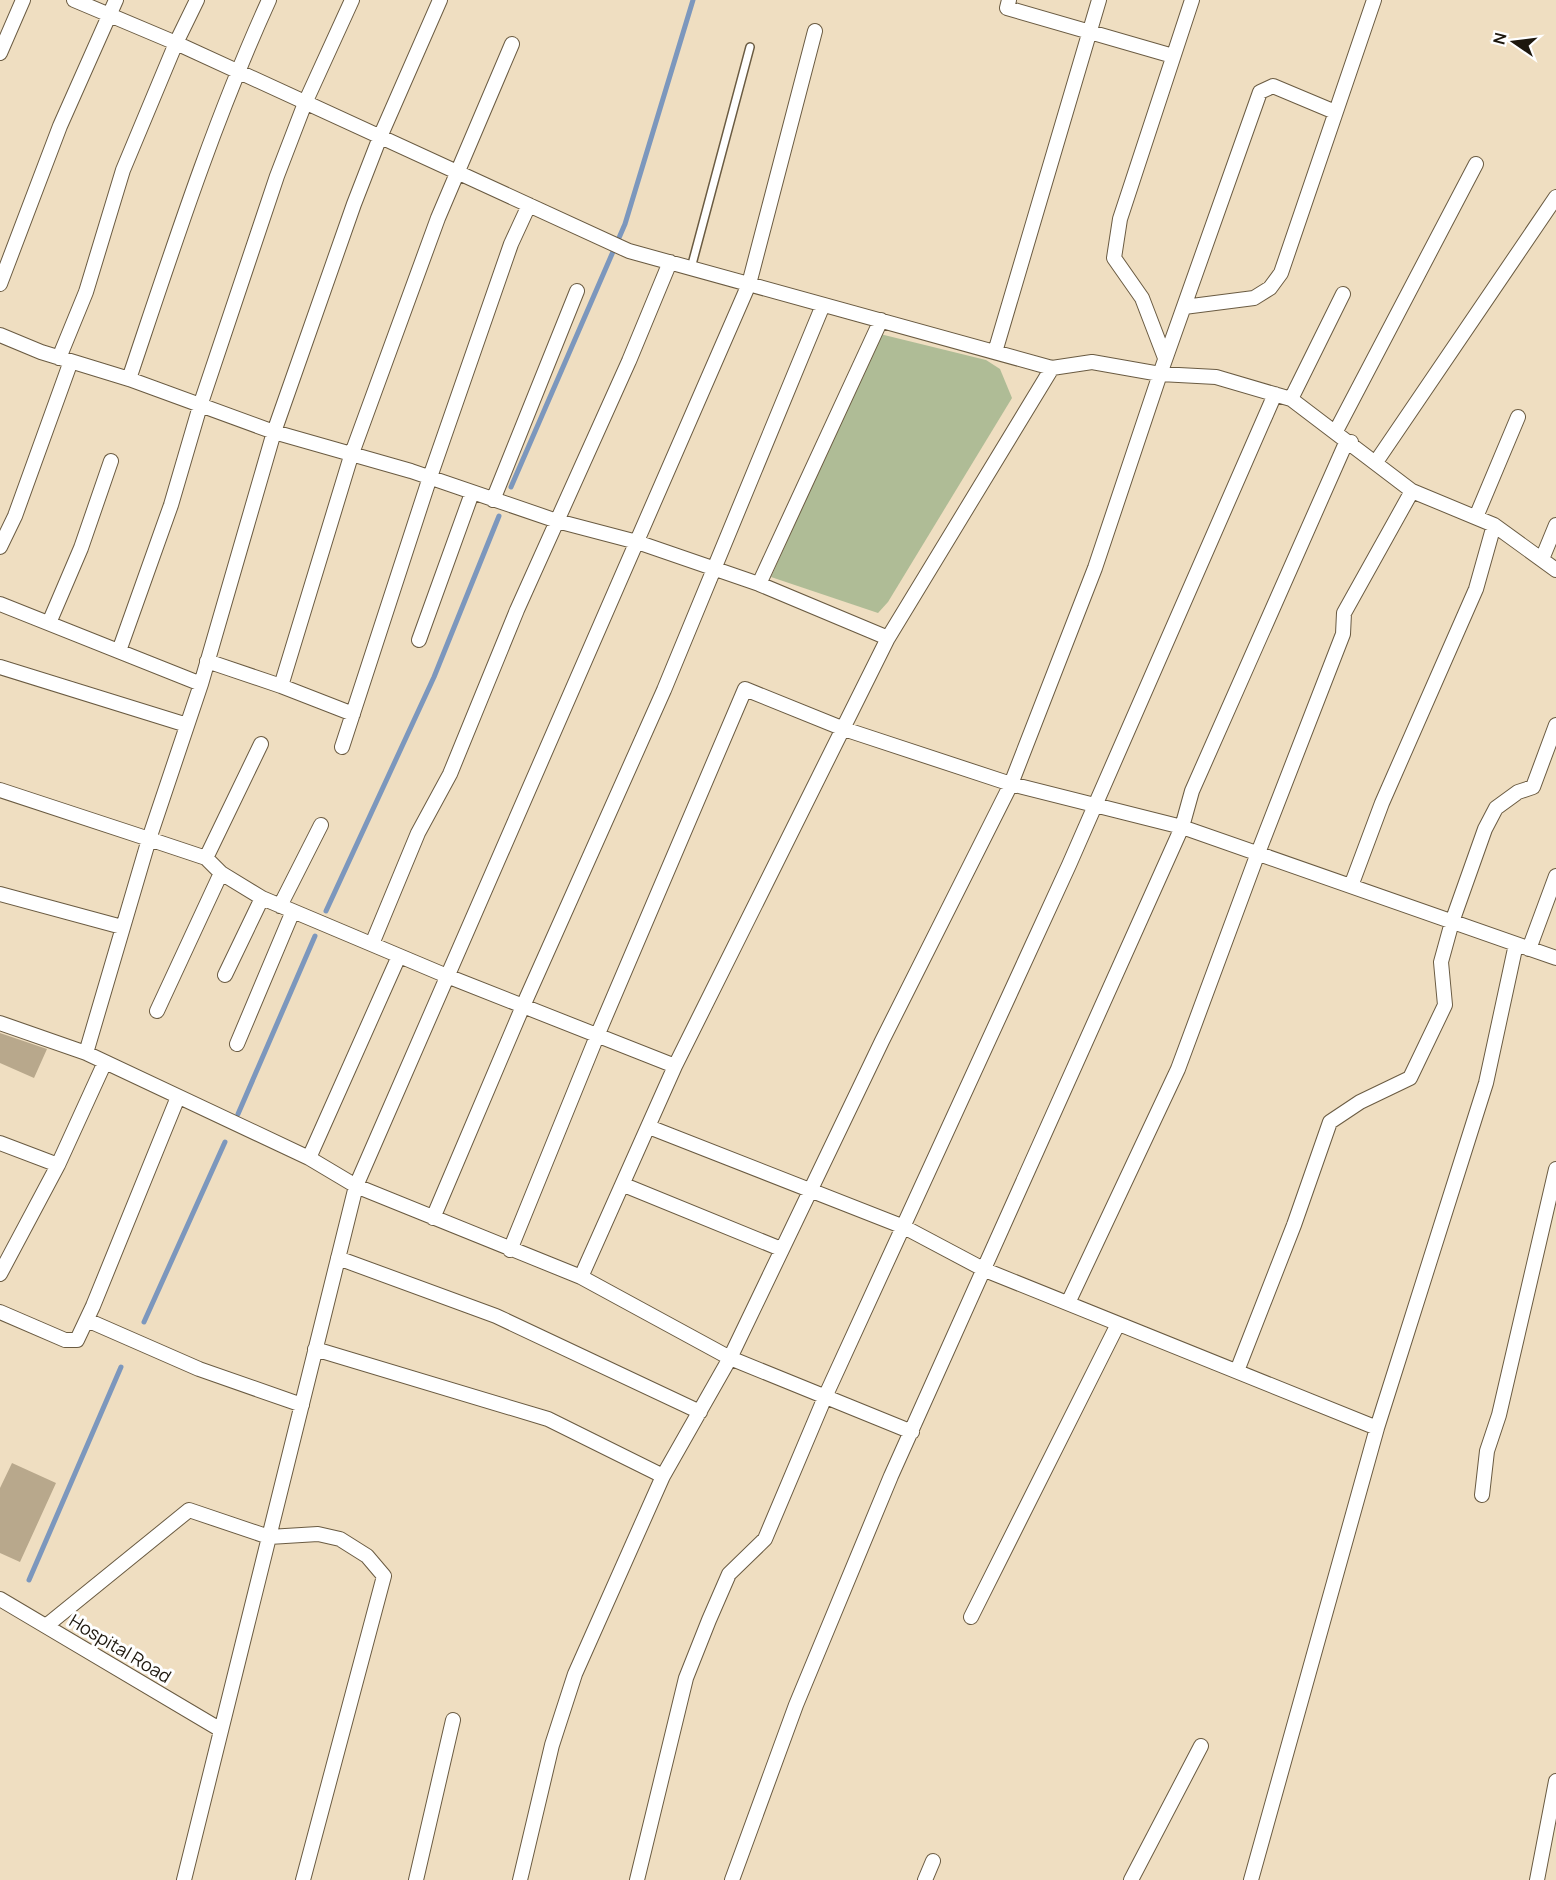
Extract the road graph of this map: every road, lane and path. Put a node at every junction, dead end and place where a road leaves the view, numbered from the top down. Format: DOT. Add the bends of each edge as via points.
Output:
graph roads {
  1 [pos="23,0"];
  2 [pos="74,0"];
  3 [pos="116,0"];
  4 [pos="197,0"];
  5 [pos="269,0"];
  6 [pos="352,0"];
  7 [pos="440,0"];
  8 [pos="1009,0"];
  9 [pos="1099,0"];
  10 [pos="1192,0"];
  11 [pos="1374,0"];
  12 [pos="110,15"];
  13 [pos="815,30"];
  14 [pos="1089,33"];
  15 [pos="176,43"];
  16 [pos="512,44"];
  17 [pos="750,47"];
  18 [pos="0,53"];
  19 [pos="1173,56"];
  20 [pos="237,71"];
  21 [pos="305,103"];
  22 [pos="1335,112"];
  23 [pos="380,137"];
  24 [pos="1476,164"];
  25 [pos="457,172"];
  26 [pos="1556,197"];
  27 [pos="529,205"];
  28 [pos="670,262"];
  29 [pos="691,268"];
  30 [pos="0,284"];
  31 [pos="749,284"];
  32 [pos="577,291"];
  33 [pos="1343,294"];
  34 [pos="823,305"];
  35 [pos="1184,307"];
  36 [pos="881,320"];
  37 [pos="0,335"];
  38 [pos="995,352"];
  39 [pos="1165,358"];
  40 [pos="65,359"];
  41 [pos="1052,368"];
  42 [pos="1160,374"];
  43 [pos="129,379"];
  44 [pos="1275,394"];
  45 [pos="1291,399"];
  46 [pos="200,406"];
  47 [pos="1518,417"];
  48 [pos="1336,431"];
  49 [pos="274,432"];
  50 [pos="1351,442"];
  51 [pos="351,456"];
  52 [pos="111,461"];
  53 [pos="1376,462"];
  54 [pos="430,477"];
  55 [pos="1412,491"];
  56 [pos="472,493"];
  57 [pos="493,500"];
  58 [pos="1476,517"];
  59 [pos="557,521"];
  60 [pos="1494,525"];
  61 [pos="1556,525"];
  62 [pos="637,542"];
  63 [pos="0,548"];
  64 [pos="1542,559"];
  65 [pos="713,569"];
  66 [pos="1556,570"];
  67 [pos="759,584"];
  68 [pos="0,604"];
  69 [pos="49,623"];
  70 [pos="888,638"];
  71 [pos="419,640"];
  72 [pos="119,651"];
  73 [pos="207,661"];
  74 [pos="0,667"];
  75 [pos="201,684"];
  76 [pos="281,686"];
  77 [pos="353,714"];
  78 [pos="187,725"];
  79 [pos="1556,725"];
  80 [pos="844,729"];
  81 [pos="261,744"];
  82 [pos="342,747"];
  83 [pos="1011,784"];
  84 [pos="0,790"];
  85 [pos="1094,804"];
  86 [pos="321,825"];
  87 [pos="1182,827"];
  88 [pos="149,838"];
  89 [pos="1258,853"];
  90 [pos="206,858"];
  91 [pos="221,873"];
  92 [pos="1556,876"];
  93 [pos="1352,886"];
  94 [pos="0,894"];
  95 [pos="262,898"];
  96 [pos="287,908"];
  97 [pos="1452,922"];
  98 [pos="123,927"];
  99 [pos="372,944"];
  100 [pos="1522,947"];
  101 [pos="399,956"];
  102 [pos="1556,958"];
  103 [pos="225,975"];
  104 [pos="447,976"];
  105 [pos="523,1006"];
  106 [pos="157,1011"];
  107 [pos="0,1023"];
  108 [pos="597,1036"];
  109 [pos="237,1044"];
  110 [pos="86,1053"];
  111 [pos="105,1062"];
  112 [pos="675,1066"];
  113 [pos="178,1097"];
  114 [pos="649,1127"];
  115 [pos="0,1143"];
  116 [pos="309,1158"];
  117 [pos="58,1165"];
  118 [pos="1556,1169"];
  119 [pos="624,1185"];
  120 [pos="356,1186"];
  121 [pos="810,1191"];
  122 [pos="433,1218"];
  123 [pos="904,1227"];
  124 [pos="782,1249"];
  125 [pos="510,1250"];
  126 [pos="338,1258"];
  127 [pos="985,1270"];
  128 [pos="0,1274"];
  129 [pos="581,1277"];
  130 [pos="1068,1303"];
  131 [pos="0,1312"];
  132 [pos="87,1320"];
  133 [pos="1118,1324"];
  134 [pos="315,1349"];
  135 [pos="730,1358"];
  136 [pos="1237,1371"];
  137 [pos="825,1397"];
  138 [pos="302,1405"];
  139 [pos="700,1412"];
  140 [pos="1377,1428"];
  141 [pos="912,1432"];
  142 [pos="663,1476"];
  143 [pos="1482,1495"];
  144 [pos="269,1537"];
  145 [pos="0,1599"];
  146 [pos="971,1617"];
  147 [pos="46,1626"];
  148 [pos="453,1720"];
  149 [pos="221,1730"];
  150 [pos="1201,1746"];
  151 [pos="1556,1781"];
  152 [pos="933,1861"];
  153 [pos="184,1880"];
  154 [pos="303,1880"];
  155 [pos="416,1880"];
  156 [pos="520,1880"];
  157 [pos="638,1880"];
  158 [pos="732,1880"];
  159 [pos="925,1880"];
  160 [pos="1131,1880"];
  161 [pos="1251,1880"];
  162 [pos="1538,1880"];
  1 -- 18 [label="street"];
  2 -- 12 [label="street"];
  3 -- 12 [label="street"];
  4 -- 15 [label="street"];
  5 -- 20 [label="street"];
  6 -- 21 [label="street"];
  7 -- 23 [label="street"];
  8 -- 14 [label="street" via="1007,8"];
  9 -- 14 [label="street"];
  10 -- 19 [label="street"];
  11 -- 22 [label="street"];
  12 -- 15 [label="street"];
  12 -- 30 [label="street" via="60,126"];
  13 -- 31 [label="street"];
  14 -- 19 [label="street"];
  14 -- 38 [label="street"];
  15 -- 20 [label="street"];
  15 -- 40 [label="street" via="123,170"];
  16 -- 25 [label="street"];
  17 -- 29 [label="lane"];
  19 -- 39 [label="street" via="1120,219 1114,258 1142,298"];
  20 -- 21 [label="street"];
  20 -- 43 [label="street"];
  21 -- 23 [label="street"];
  21 -- 46 [label="street"];
  22 -- 35 [label="street" via="1281,273 1270,288 1254,298"];
  22 -- 35 [label="street" via="1273,86 1260,92"];
  23 -- 25 [label="street"];
  23 -- 49 [label="street"];
  24 -- 48 [label="street"];
  25 -- 27 [label="street"];
  25 -- 51 [label="street"];
  26 -- 53 [label="street"];
  27 -- 28 [label="street" via="629,251"];
  27 -- 54 [label="street" via="511,244"];
  28 -- 29 [label="street"];
  28 -- 59 [label="street"];
  29 -- 31 [label="street"];
  31 -- 34 [label="street"];
  31 -- 62 [label="street"];
  32 -- 57 [label="street"];
  33 -- 45 [label="street"];
  34 -- 36 [label="street"];
  34 -- 65 [label="street"];
  35 -- 39 [label="street"];
  36 -- 38 [label="street"];
  36 -- 67 [label="street"];
  37 -- 40 [label="street"];
  38 -- 41 [label="street"];
  39 -- 42 [label="street"];
  40 -- 43 [label="street"];
  40 -- 63 [label="street" via="15,516"];
  41 -- 42 [label="street" via="1092,362"];
  41 -- 70 [label="street"];
  42 -- 44 [label="street" via="1216,377"];
  42 -- 83 [label="street" via="1095,568"];
  43 -- 46 [label="street"];
  44 -- 45 [label="street"];
  44 -- 85 [label="street"];
  45 -- 48 [label="street"];
  46 -- 49 [label="street"];
  46 -- 72 [label="street" via="171,505"];
  47 -- 58 [label="street"];
  48 -- 50 [label="street"];
  49 -- 51 [label="street"];
  49 -- 73 [label="street"];
  50 -- 53 [label="street"];
  50 -- 87 [label="street" via="1345,445 1202,770"];
  51 -- 54 [label="street"];
  51 -- 76 [label="street"];
  52 -- 69 [label="street" via="81,548"];
  53 -- 55 [label="street"];
  54 -- 56 [label="street"];
  54 -- 77 [label="street"];
  55 -- 58 [label="street"];
  55 -- 89 [label="street" via="1344,613 1343,634"];
  56 -- 57 [label="street"];
  56 -- 71 [label="street"];
  57 -- 59 [label="street"];
  58 -- 60 [label="street"];
  59 -- 62 [label="street"];
  59 -- 99 [label="street" via="450,774 418,833"];
  60 -- 64 [label="street"];
  60 -- 93 [label="street" via="1476,589 1382,803"];
  61 -- 64 [label="street"];
  62 -- 65 [label="street"];
  62 -- 104 [label="street"];
  64 -- 66 [label="street"];
  65 -- 67 [label="street"];
  65 -- 105 [label="street" via="664,690"];
  67 -- 70 [label="street"];
  68 -- 69 [label="street"];
  69 -- 72 [label="street"];
  70 -- 80 [label="street"];
  72 -- 75 [label="street"];
  73 -- 75 [label="street"];
  73 -- 76 [label="street"];
  74 -- 78 [label="street"];
  75 -- 78 [label="street"];
  76 -- 77 [label="street"];
  77 -- 82 [label="street"];
  78 -- 88 [label="street"];
  79 -- 97 [label="street" via="1533,787 1518,792 1496,808"];
  80 -- 83 [label="street"];
  80 -- 108 [label="street" via="745,689"];
  80 -- 112 [label="street"];
  81 -- 90 [label="street"];
  83 -- 85 [label="street"];
  83 -- 121 [label="street"];
  84 -- 88 [label="street"];
  85 -- 87 [label="street"];
  85 -- 123 [label="street"];
  86 -- 96 [label="street"];
  87 -- 89 [label="street"];
  87 -- 127 [label="street"];
  88 -- 90 [label="street"];
  88 -- 98 [label="street"];
  89 -- 93 [label="street"];
  89 -- 130 [label="street" via="1178,1069"];
  90 -- 91 [label="street"];
  91 -- 95 [label="street"];
  91 -- 106 [label="street"];
  92 -- 100 [label="street"];
  93 -- 97 [label="street"];
  94 -- 98 [label="street"];
  95 -- 96 [label="street"];
  95 -- 103 [label="street"];
  96 -- 99 [label="street"];
  96 -- 109 [label="street"];
  97 -- 100 [label="street"];
  97 -- 136 [label="street" via="1441,962 1446,1005 1410,1078 1360,1102 1330,1122"];
  98 -- 110 [label="street"];
  99 -- 101 [label="street"];
  100 -- 102 [label="street"];
  100 -- 140 [label="street" via="1486,1083"];
  101 -- 104 [label="street"];
  101 -- 116 [label="street"];
  104 -- 105 [label="street"];
  104 -- 120 [label="street"];
  105 -- 108 [label="street"];
  105 -- 122 [label="street"];
  107 -- 110 [label="street"];
  108 -- 112 [label="street"];
  108 -- 125 [label="street"];
  110 -- 111 [label="street"];
  111 -- 113 [label="street"];
  111 -- 117 [label="street"];
  112 -- 114 [label="street"];
  113 -- 116 [label="street"];
  113 -- 132 [label="street"];
  114 -- 119 [label="street"];
  114 -- 121 [label="street"];
  115 -- 117 [label="street"];
  116 -- 120 [label="street"];
  117 -- 128 [label="street"];
  118 -- 143 [label="street" via="1499,1415 1487,1451"];
  119 -- 124 [label="street"];
  119 -- 129 [label="street"];
  120 -- 122 [label="street"];
  120 -- 126 [label="street"];
  121 -- 123 [label="street"];
  121 -- 124 [label="street"];
  122 -- 125 [label="street"];
  123 -- 127 [label="street"];
  123 -- 137 [label="street"];
  124 -- 135 [label="street"];
  125 -- 129 [label="street"];
  126 -- 134 [label="street"];
  126 -- 139 [label="street" via="496,1316"];
  127 -- 130 [label="street"];
  127 -- 141 [label="street"];
  129 -- 135 [label="street"];
  130 -- 133 [label="street"];
  131 -- 132 [label="street" via="65,1340 77,1340"];
  132 -- 138 [label="street" via="200,1369"];
  133 -- 136 [label="street"];
  133 -- 146 [label="street"];
  134 -- 138 [label="street"];
  134 -- 142 [label="street" via="548,1419"];
  135 -- 137 [label="street"];
  135 -- 139 [label="street"];
  136 -- 140 [label="street"];
  137 -- 141 [label="street"];
  137 -- 157 [label="street" via="765,1539 729,1574 686,1678"];
  138 -- 144 [label="street"];
  139 -- 142 [label="street"];
  140 -- 161 [label="street"];
  141 -- 158 [label="street" via="796,1705"];
  142 -- 156 [label="street" via="575,1674 552,1745"];
  144 -- 147 [label="street" via="189,1510"];
  144 -- 149 [label="street"];
  144 -- 154 [label="street" via="318,1534 340,1539 367,1556 384,1576"];
  145 -- 147 [label="street, Hospital Road"];
  147 -- 149 [label="street, Hospital Road"];
  148 -- 155 [label="street"];
  149 -- 153 [label="street"];
  150 -- 160 [label="street"];
  151 -- 162 [label="street"];
  152 -- 159 [label="street"];
}
